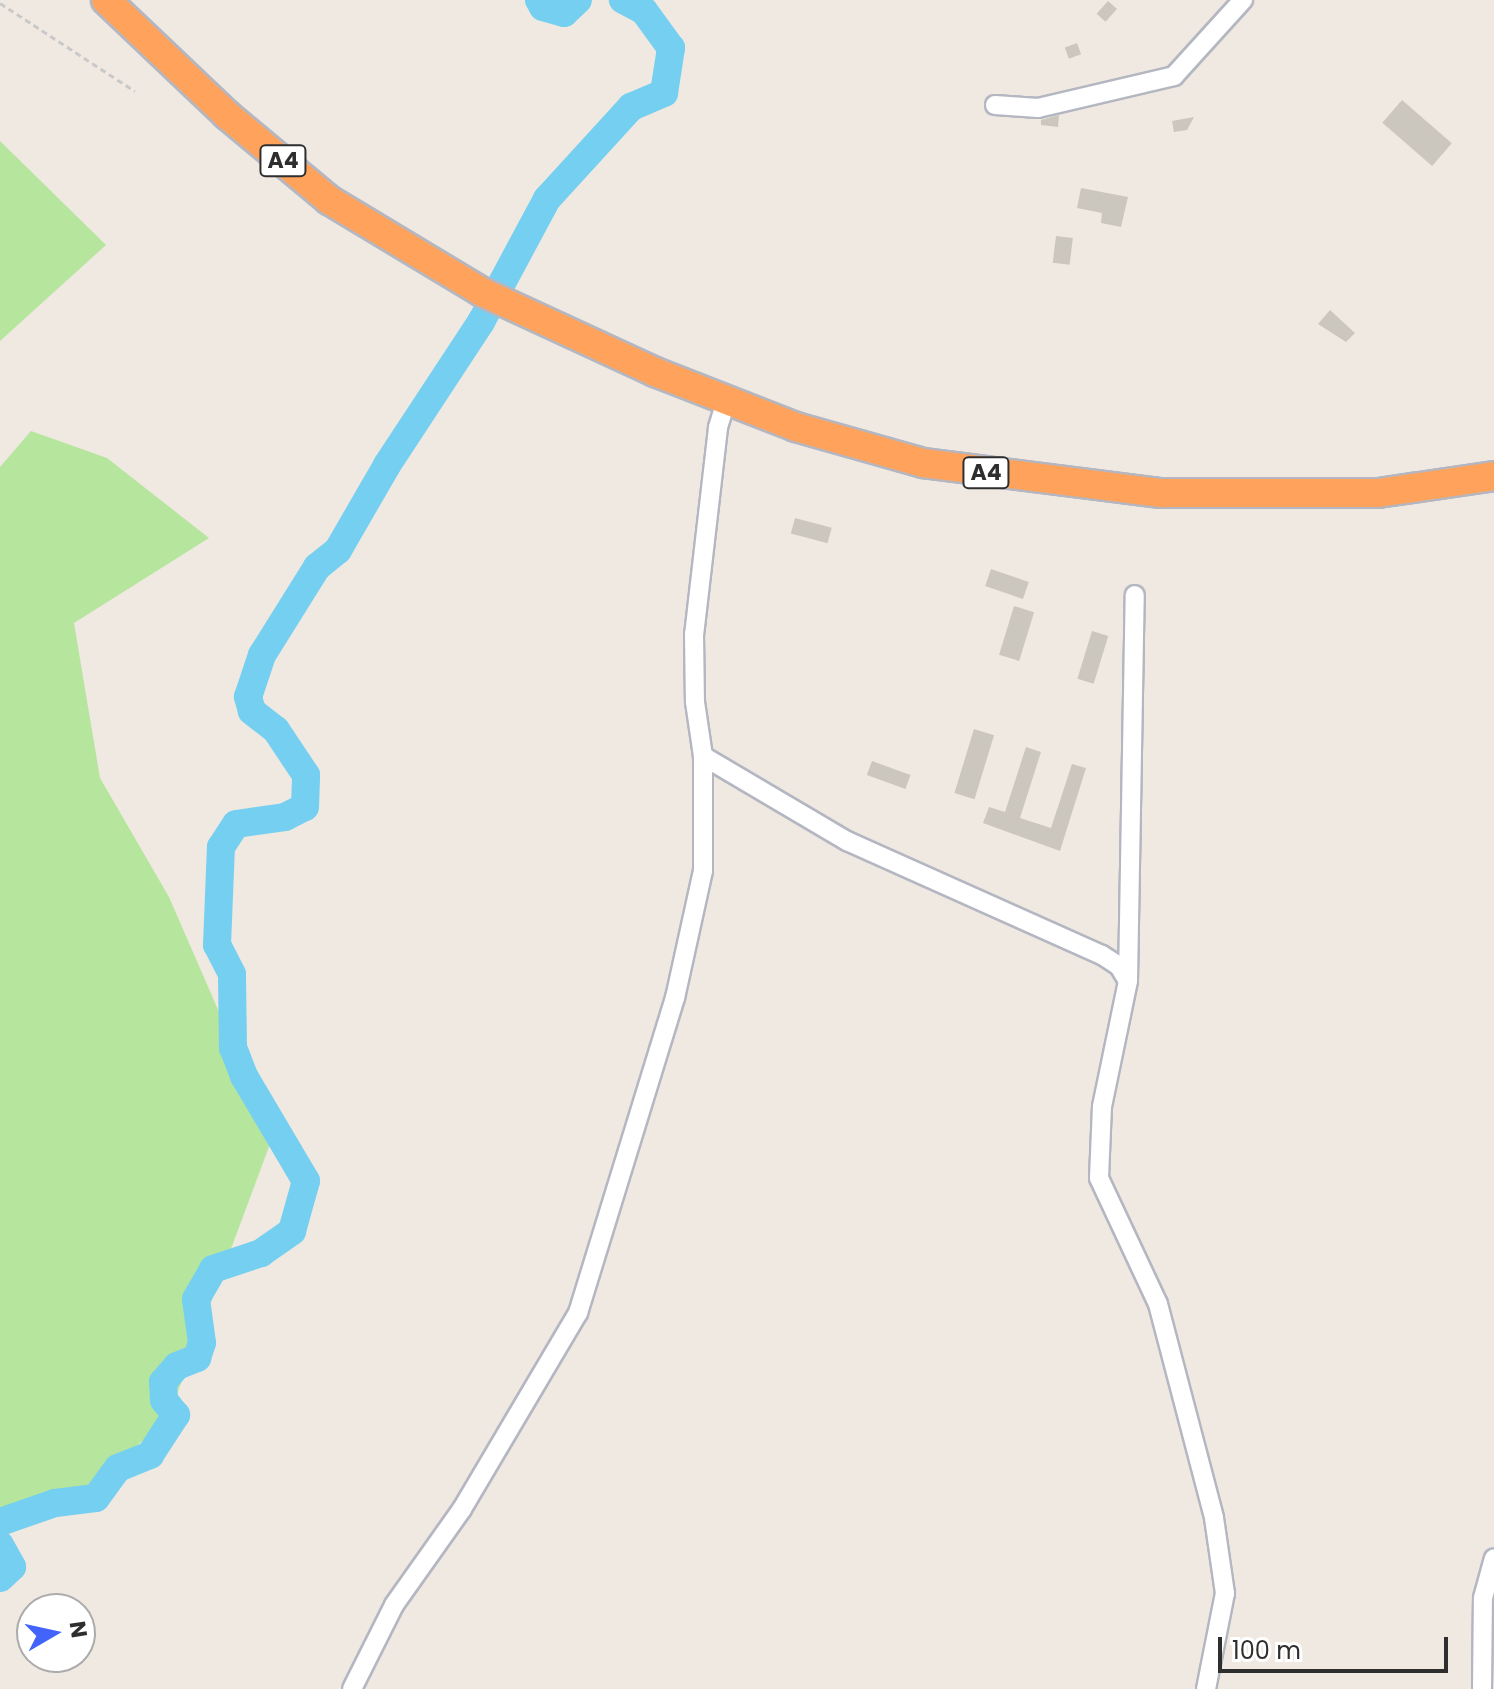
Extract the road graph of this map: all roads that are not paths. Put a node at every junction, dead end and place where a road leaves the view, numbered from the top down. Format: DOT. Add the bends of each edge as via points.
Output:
graph roads {
  1 [pos="106,0"];
  2 [pos="1243,0"];
  3 [pos="995,105"];
  4 [pos="726,401"];
  5 [pos="1494,476"];
  6 [pos="1135,595"];
  7 [pos="703,756"];
  8 [pos="1128,981"];
  9 [pos="1494,1558"];
  10 [pos="352,1689"];
  11 [pos="1206,1689"];
  12 [pos="1482,1689"];
  1 -- 4 [label="highway, A4" via="227,115 329,200 494,298"];
  2 -- 3 [label="street" via="1174,76 1038,108"];
  4 -- 5 [label="highway, A4" via="901,458 1076,485 1161,493 1378,493"];
  4 -- 7 [label="street" via="718,428 694,634 695,702"];
  6 -- 8 [label="street"];
  7 -- 8 [label="street" via="847,841 1102,955 1119,966"];
  7 -- 10 [label="street" via="703,871 681,970 578,1313 462,1509 394,1605"];
  8 -- 11 [label="street" via="1102,1106 1099,1178 1158,1304 1214,1518 1225,1593"];
  9 -- 12 [label="street" via="1483,1598"];
}
